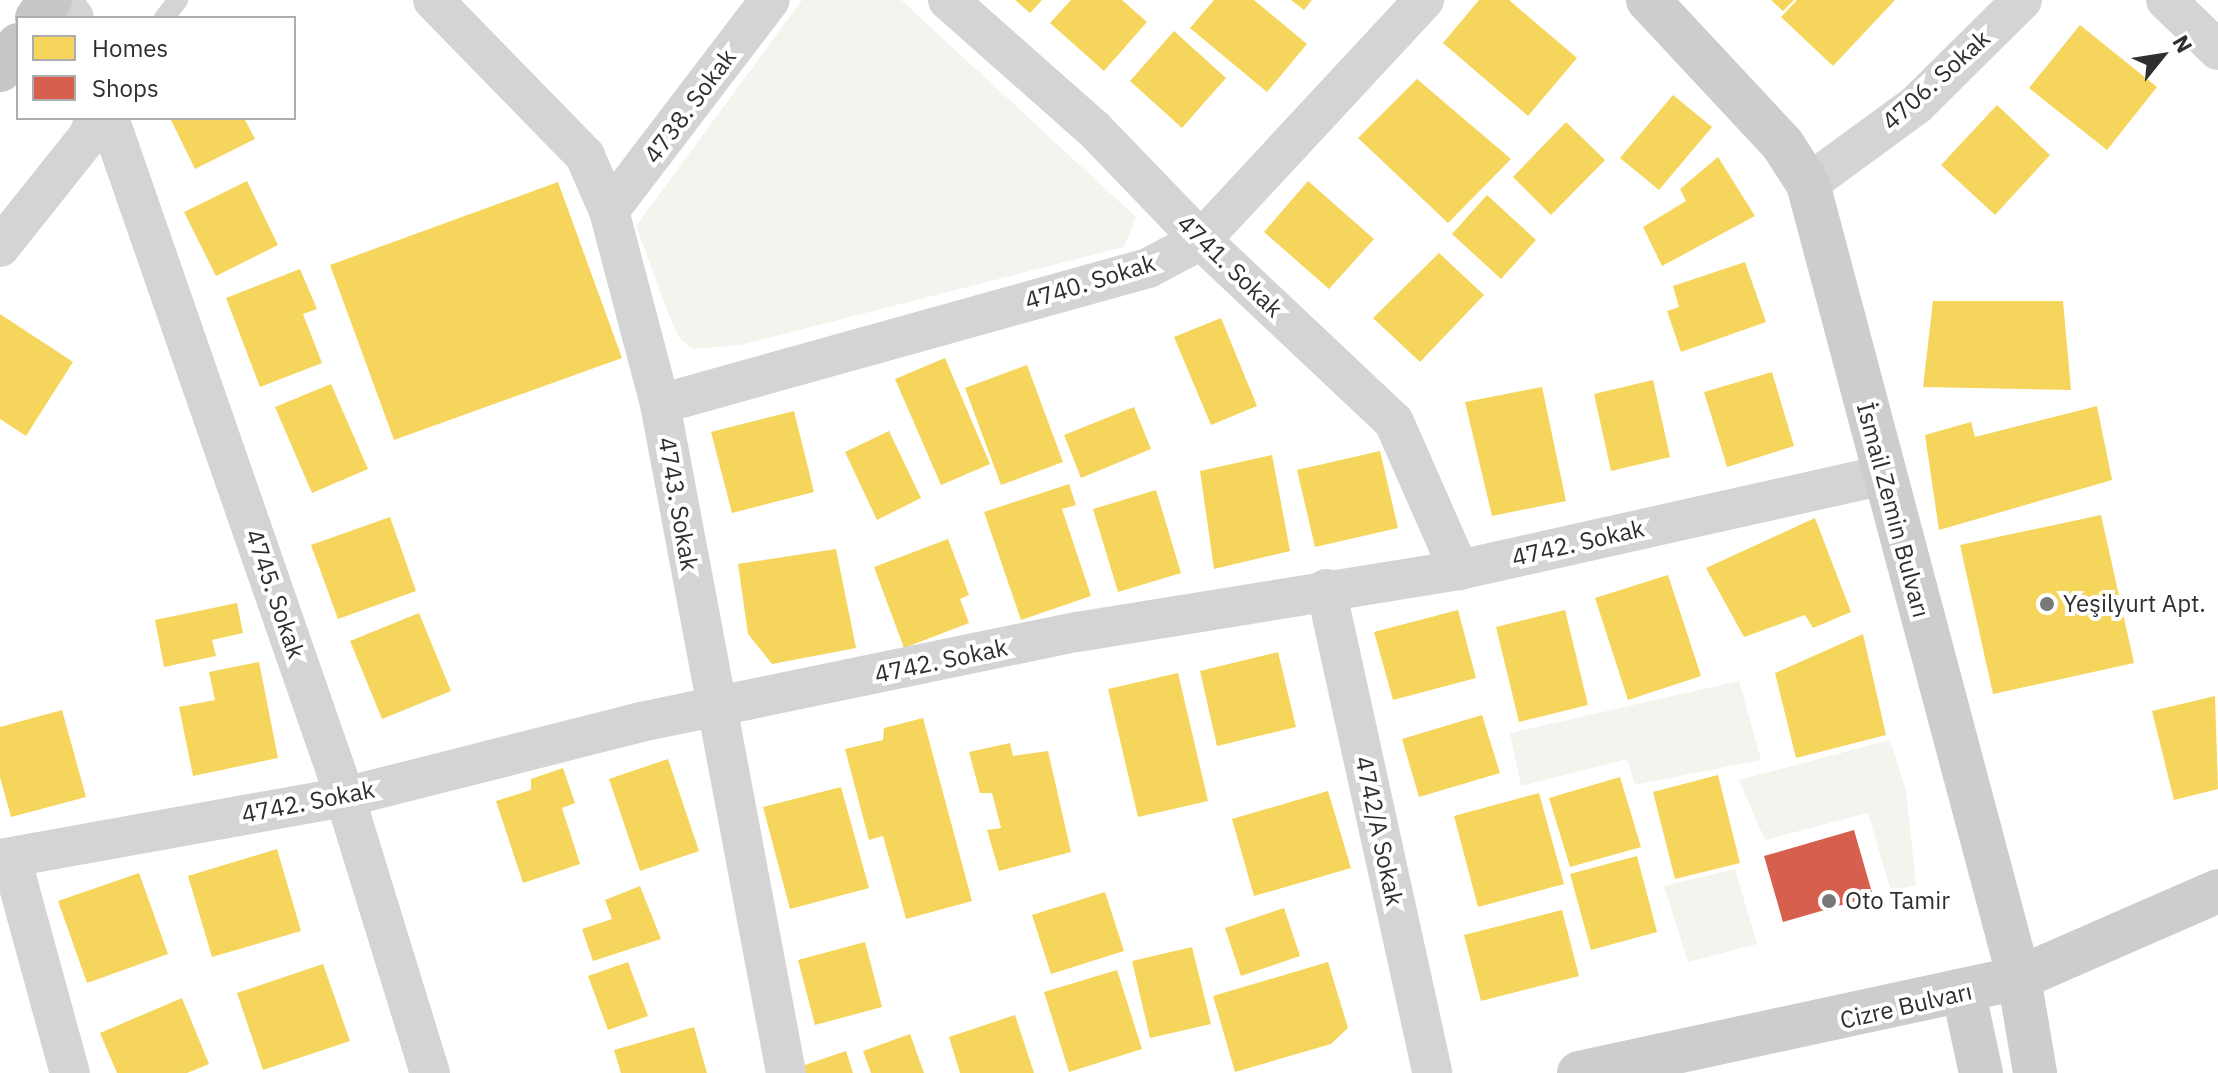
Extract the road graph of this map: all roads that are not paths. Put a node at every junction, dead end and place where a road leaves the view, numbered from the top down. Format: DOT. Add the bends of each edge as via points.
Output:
graph roads {
  1 [pos="178,0"];
  2 [pos="433,0"];
  3 [pos="770,0"];
  4 [pos="948,0"];
  5 [pos="1424,0"];
  6 [pos="1648,0"];
  7 [pos="2022,0"];
  8 [pos="2166,0"];
  9 [pos="166,16"];
  10 [pos="16,48"];
  11 [pos="2218,50"];
  12 [pos="0,70"];
  13 [pos="94,120"];
  14 [pos="110,120"];
  15 [pos="1808,184"];
  16 [pos="609,211"];
  17 [pos="1201,240"];
  18 [pos="0,247"];
  19 [pos="660,404"];
  20 [pos="1884,475"];
  21 [pos="1459,570"];
  22 [pos="1326,589"];
  23 [pos="714,708"];
  24 [pos="345,797"];
  25 [pos="5,859"];
  26 [pos="2218,891"];
  27 [pos="2019,978"];
  28 [pos="1964,994"];
  29 [pos="70,1073"];
  30 [pos="430,1073"];
  31 [pos="786,1073"];
  32 [pos="1432,1073"];
  33 [pos="1579,1073"];
  34 [pos="1981,1073"];
  35 [pos="2035,1073"];
  1 -- 9 [label="lane"];
  2 -- 16 [label="street, 4743. Sokak" via="585,156"];
  3 -- 16 [label="street, 4738. Sokak"];
  4 -- 17 [label="street, 4741. Sokak" via="1094,129"];
  5 -- 17 [label="street, 4740. Sokak"];
  6 -- 15 [label="main road, İsmail Zemin Bulvarı" via="1783,145"];
  7 -- 15 [label="street, 4706. Sokak" via="1916,105"];
  8 -- 11 [label="street"];
  10 -- 12 [label="main road"];
  13 -- 18 [label="street" via="89,135"];
  14 -- 24 [label="street, 4745. Sokak"];
  15 -- 20 [label="main road, İsmail Zemin Bulvarı"];
  16 -- 19 [label="street, 4743. Sokak"];
  17 -- 19 [label="street, 4740. Sokak" via="1148,268"];
  17 -- 21 [label="street, 4741. Sokak" via="1394,422"];
  19 -- 23 [label="street, 4743. Sokak"];
  20 -- 21 [label="street, 4742. Sokak"];
  20 -- 27 [label="main road, İsmail Zemin Bulvarı"];
  21 -- 22 [label="street, 4742. Sokak"];
  22 -- 23 [label="street, 4742. Sokak" via="1077,632"];
  22 -- 32 [label="street, 4742/A Sokak"];
  23 -- 24 [label="street, 4742. Sokak"];
  23 -- 31 [label="street, 4743. Sokak"];
  24 -- 25 [label="street, 4742. Sokak"];
  24 -- 30 [label="street, 4745. Sokak"];
  25 -- 29 [label="street"];
  26 -- 27 [label="main road, Cizre Bulvarı"];
  27 -- 28 [label="main road, Cizre Bulvarı"];
  27 -- 35 [label="main road, İsmail Zemin Bulvarı"];
  28 -- 33 [label="main road, Cizre Bulvarı"];
  28 -- 34 [label="main road"];
}
